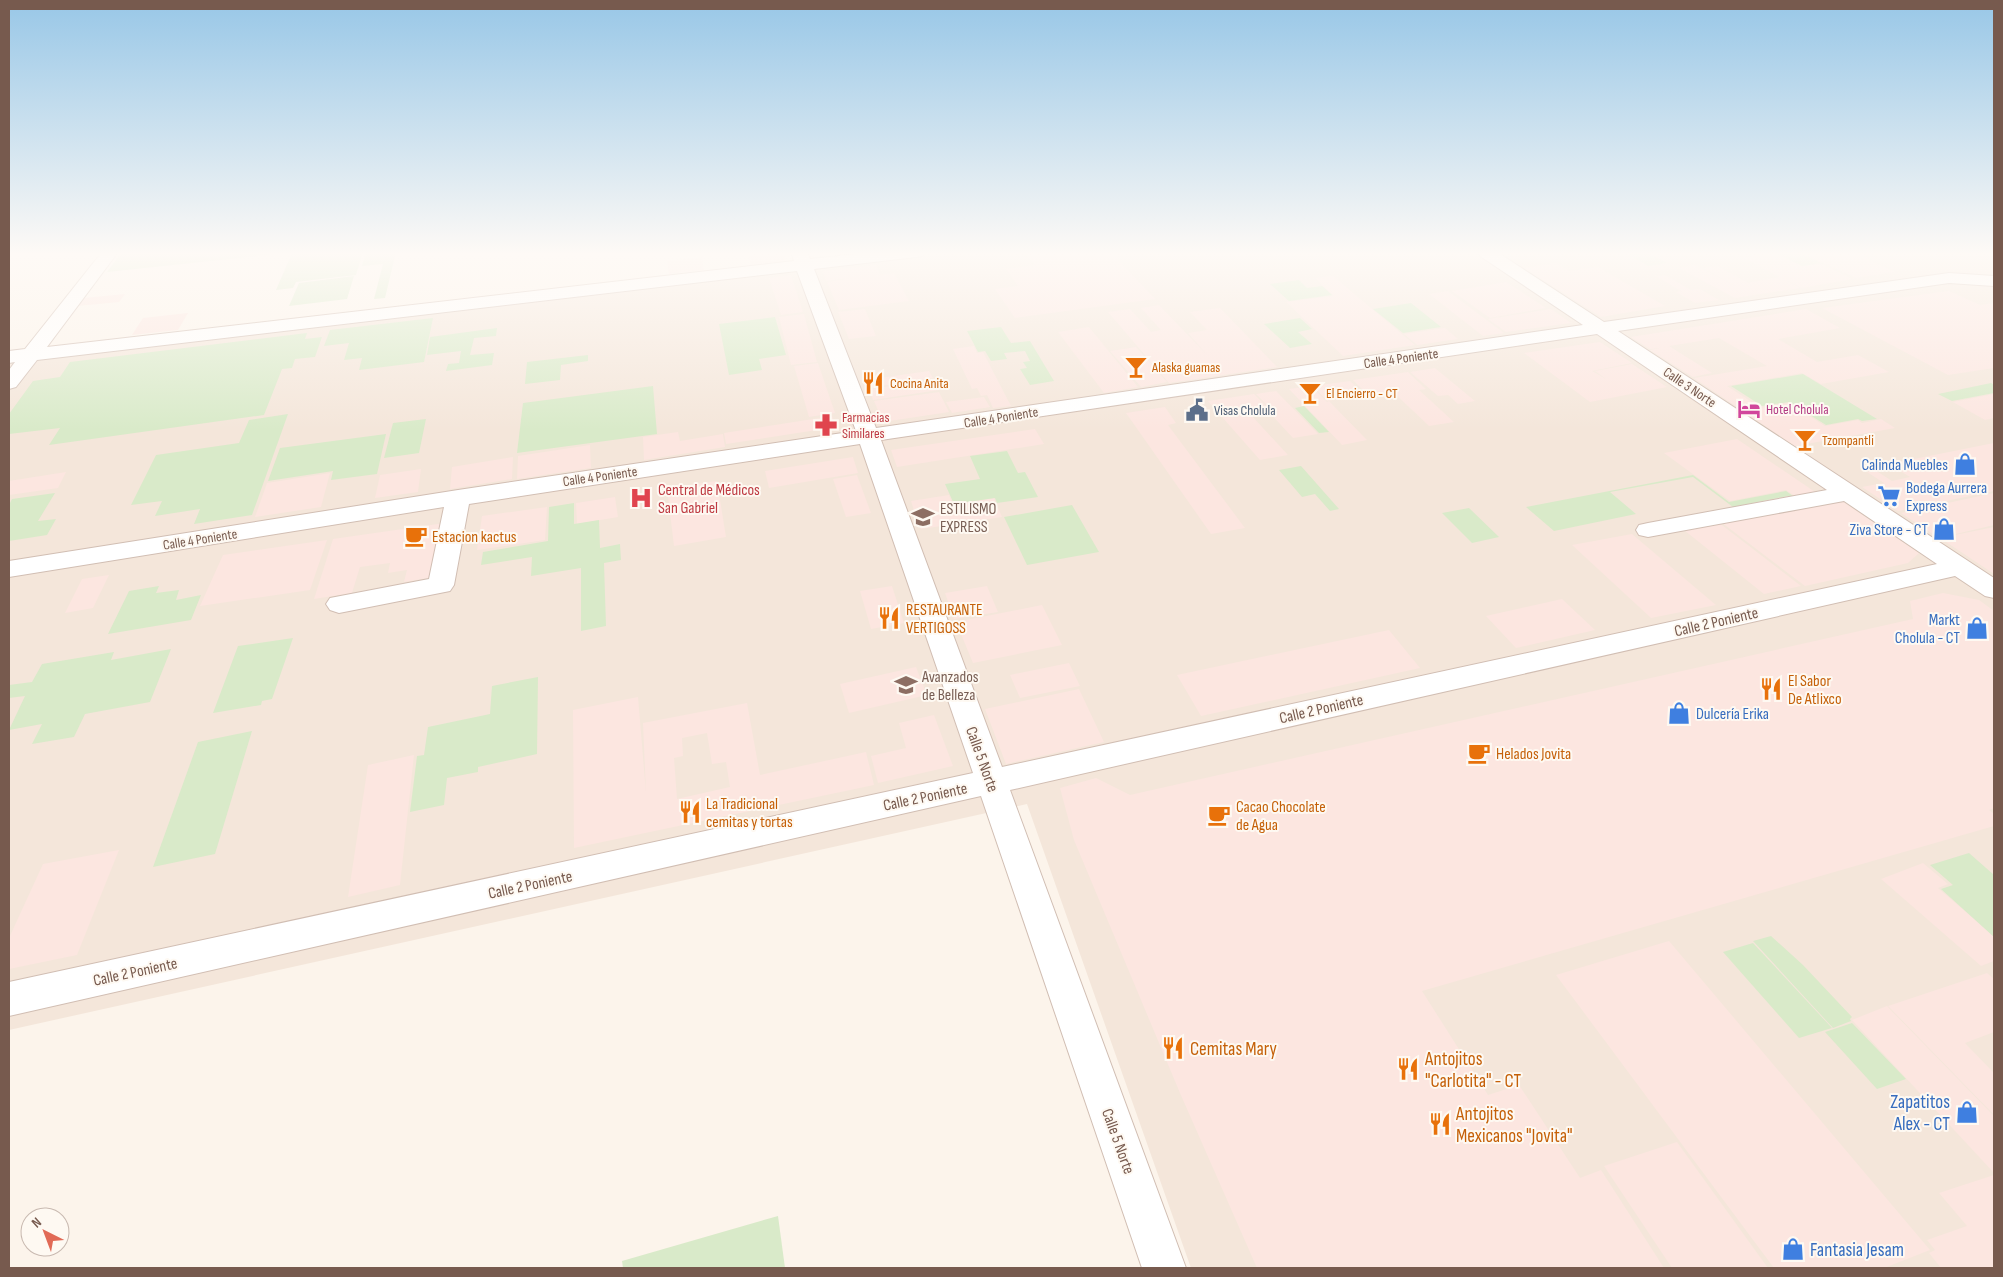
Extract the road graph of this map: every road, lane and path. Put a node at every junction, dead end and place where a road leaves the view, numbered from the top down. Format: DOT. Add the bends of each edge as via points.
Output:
graph roads {
  1 [pos="64,312"];
  2 [pos="372,312"];
  3 [pos="821,312"];
  4 [pos="1576,312"];
  5 [pos="1715,312"];
  6 [pos="1601,328"];
  7 [pos="32,354"];
  8 [pos="9,357"];
  9 [pos="9,383"];
  10 [pos="869,437"];
  11 [pos="1848,493"];
  12 [pos="458,497"];
  13 [pos="1648,530"];
  14 [pos="1959,567"];
  15 [pos="9,569"];
  16 [pos="1994,590"];
  17 [pos="339,604"];
  18 [pos="991,781"];
  19 [pos="9,999"];
  20 [pos="1164,1268"];
  1 -- 7 [label="street"];
  2 -- 7 [label="street"];
  3 -- 10 [label="street, Calle 5 Norte"];
  4 -- 6 [label="street, Calle 3 Norte"];
  5 -- 6 [label="street, Calle 4 Poniente"];
  6 -- 10 [label="street, Calle 4 Poniente"];
  6 -- 11 [label="street, Calle 3 Norte"];
  7 -- 8 [label="street"];
  7 -- 9 [label="street"];
  10 -- 12 [label="street, Calle 4 Poniente"];
  10 -- 18 [label="street, Calle 5 Norte"];
  11 -- 13 [label="street"];
  11 -- 14 [label="street, Calle 3 Norte"];
  12 -- 15 [label="street, Calle 4 Poniente"];
  12 -- 17 [label="street" via="442,586"];
  14 -- 16 [label="street, Calle 3 Norte"];
  14 -- 18 [label="street, Calle 2 Poniente"];
  18 -- 19 [label="street, Calle 2 Poniente"];
  18 -- 20 [label="street, Calle 5 Norte"];
}
